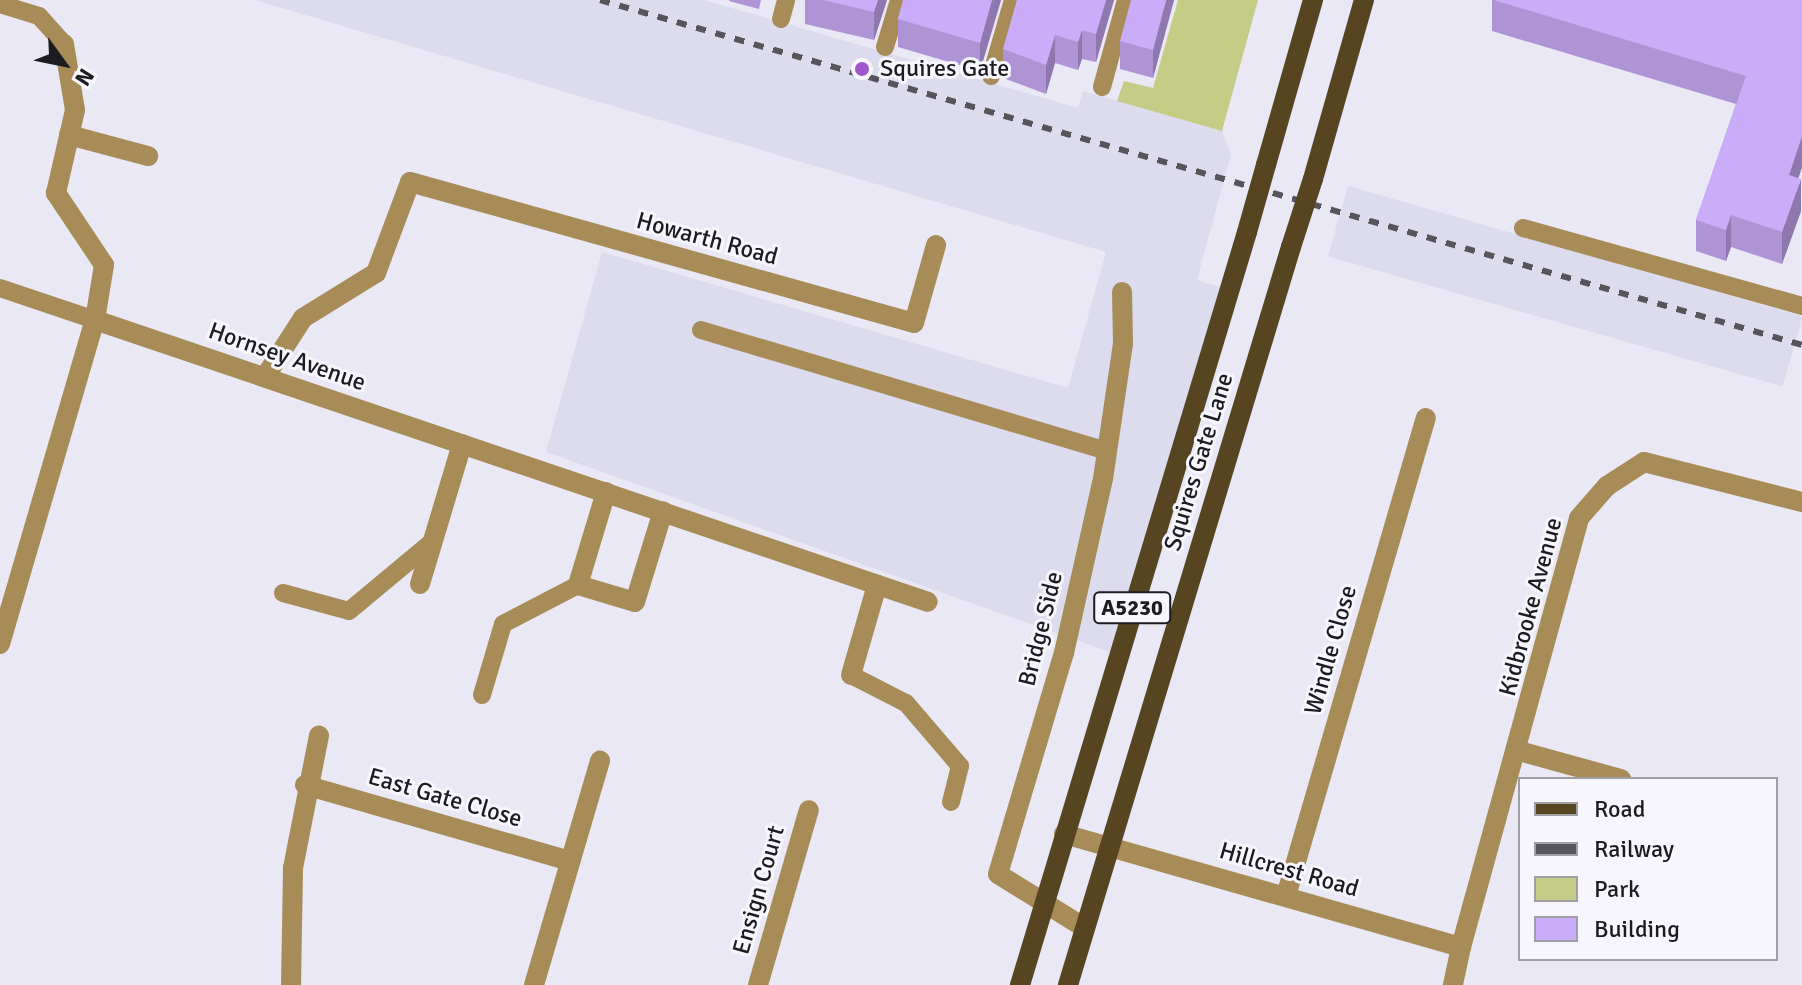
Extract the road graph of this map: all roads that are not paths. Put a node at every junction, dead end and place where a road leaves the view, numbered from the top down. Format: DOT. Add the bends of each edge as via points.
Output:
graph roads {
  1 [pos="786,0"];
  2 [pos="899,0"];
  3 [pos="1013,0"];
  4 [pos="1126,0"];
  5 [pos="1313,0"];
  6 [pos="1364,0"];
  7 [pos="0,4"];
  8 [pos="781,19"];
  9 [pos="64,44"];
  10 [pos="885,47"];
  11 [pos="991,76"];
  12 [pos="1102,87"];
  13 [pos="69,135"];
  14 [pos="148,156"];
  15 [pos="1523,228"];
  16 [pos="936,245"];
  17 [pos="0,288"];
  18 [pos="1122,292"];
  19 [pos="1802,306"];
  20 [pos="95,320"];
  21 [pos="701,330"];
  22 [pos="265,377"];
  23 [pos="1426,418"];
  24 [pos="462,444"];
  25 [pos="1107,451"];
  26 [pos="606,492"];
  27 [pos="1802,502"];
  28 [pos="663,511"];
  29 [pos="433,541"];
  30 [pos="420,584"];
  31 [pos="578,585"];
  32 [pos="877,585"];
  33 [pos="283,593"];
  34 [pos="928,602"];
  35 [pos="0,644"];
  36 [pos="851,675"];
  37 [pos="482,695"];
  38 [pos="319,736"];
  39 [pos="1519,751"];
  40 [pos="600,761"];
  41 [pos="1614,777"];
  42 [pos="305,785"];
  43 [pos="951,802"];
  44 [pos="809,810"];
  45 [pos="1064,834"];
  46 [pos="1109,846"];
  47 [pos="570,861"];
  48 [pos="1286,896"];
  49 [pos="1043,906"];
  50 [pos="1085,928"];
  51 [pos="1461,947"];
  52 [pos="291,985"];
  53 [pos="534,985"];
  54 [pos="758,985"];
  55 [pos="1020,985"];
  56 [pos="1068,985"];
  57 [pos="1453,985"];
  1 -- 8 [label="lane"];
  2 -- 10 [label="lane"];
  3 -- 11 [label="lane"];
  4 -- 12 [label="lane"];
  5 -- 45 [label="main road, Squires Gate Lane / A5230, bridge"];
  6 -- 46 [label="main road, Squires Gate Lane / A5230, bridge"];
  7 -- 9 [label="lane" via="39,16"];
  9 -- 13 [label="street" via="75,110"];
  13 -- 14 [label="street"];
  13 -- 20 [label="street" via="56,193 104,265"];
  15 -- 19 [label="lane"];
  16 -- 22 [label="street, Howarth Road" via="914,323 410,182 376,273 303,318"];
  17 -- 20 [label="lane"];
  18 -- 25 [label="street, Bridge Side" via="1123,343"];
  20 -- 22 [label="street, Hornsey Avenue"];
  20 -- 35 [label="street"];
  21 -- 25 [label="lane"];
  22 -- 24 [label="street, Hornsey Avenue"];
  23 -- 48 [label="street, Windle Close"];
  24 -- 26 [label="street, Hornsey Avenue"];
  24 -- 29 [label="street"];
  25 -- 49 [label="street, Bridge Side" via="1064,653 998,874"];
  26 -- 28 [label="street, Hornsey Avenue"];
  26 -- 31 [label="street"];
  27 -- 39 [label="street, Kidbrooke Avenue" via="1644,462 1607,486 1579,518"];
  28 -- 31 [label="street" via="635,602"];
  28 -- 32 [label="street, Hornsey Avenue"];
  29 -- 30 [label="street"];
  29 -- 33 [label="lane" via="349,611"];
  31 -- 37 [label="lane" via="503,624"];
  32 -- 34 [label="street, Hornsey Avenue"];
  32 -- 36 [label="street"];
  36 -- 43 [label="lane" via="906,703 960,766"];
  38 -- 42 [label="street"];
  39 -- 41 [label="street"];
  39 -- 51 [label="street, Kidbrooke Avenue"];
  40 -- 47 [label="street"];
  42 -- 47 [label="street, East Gate Close"];
  42 -- 52 [label="street" via="293,868"];
  44 -- 54 [label="street, Ensign Court"];
  45 -- 46 [label="street, Hillcrest Road"];
  45 -- 49 [label="main road, Squires Gate Lane / A5230"];
  46 -- 48 [label="street, Hillcrest Road"];
  46 -- 50 [label="main road, Squires Gate Lane / A5230"];
  47 -- 53 [label="street"];
  48 -- 51 [label="street, Hillcrest Road"];
  49 -- 50 [label="street, Bridge Side"];
  49 -- 55 [label="main road, Squires Gate Lane / A5230"];
  50 -- 56 [label="main road, Squires Gate Lane / A5230"];
  51 -- 57 [label="street"];
}
